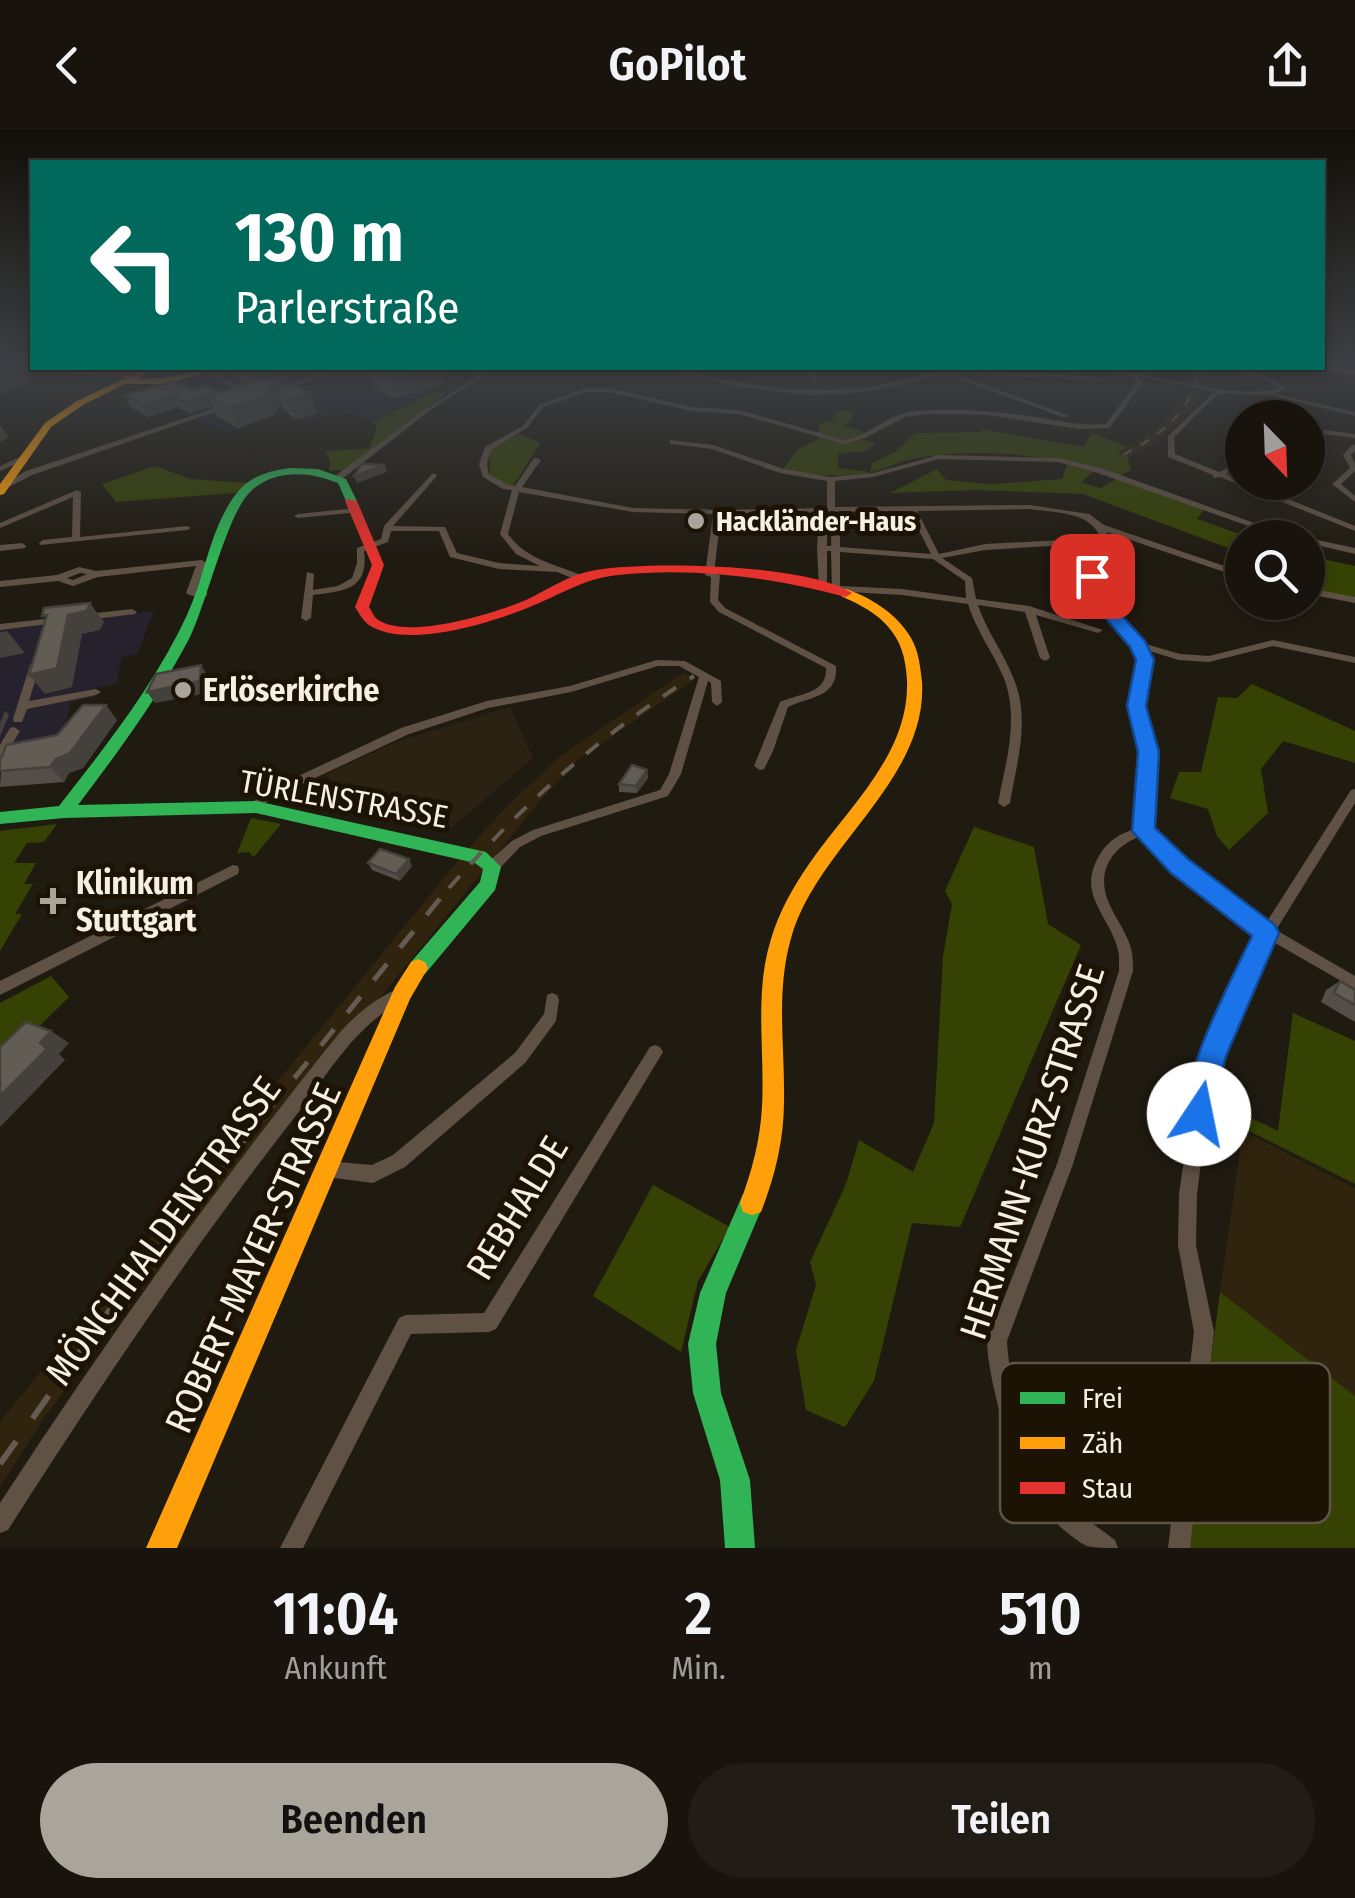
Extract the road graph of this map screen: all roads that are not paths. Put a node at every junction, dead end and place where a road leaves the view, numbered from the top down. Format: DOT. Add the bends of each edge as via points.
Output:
graph roads {
  1 [pos="39,427"];
  2 [pos="165,427"];
  3 [pos="405,427"];
  4 [pos="523,427"];
  5 [pos="792,427"];
  6 [pos="877,427"];
  7 [pos="1182,427"];
  8 [pos="1325,432"];
  9 [pos="1355,436"];
  10 [pos="673,442"];
  11 [pos="1355,447"];
  12 [pos="536,460"];
  13 [pos="5,469"];
  14 [pos="1225,472"];
  15 [pos="433,475"];
  16 [pos="1216,476"];
  17 [pos="338,478"];
  18 [pos="832,479"];
  19 [pos="516,490"];
  20 [pos="1355,500"];
  21 [pos="911,507"];
  22 [pos="830,509"];
  23 [pos="357,510"];
  24 [pos="718,512"];
  25 [pos="298,516"];
  26 [pos="1241,520"];
  27 [pos="0,526"];
  28 [pos="1101,527"];
  29 [pos="187,528"];
  30 [pos="387,528"];
  31 [pos="1355,529"];
  32 [pos="76,540"];
  33 [pos="1106,540"];
  34 [pos="44,543"];
  35 [pos="1325,545"];
  36 [pos="22,546"];
  37 [pos="370,547"];
  38 [pos="0,548"];
  39 [pos="821,548"];
  40 [pos="835,549"];
  41 [pos="1355,552"];
  42 [pos="936,557"];
  43 [pos="1225,568"];
  44 [pos="555,570"];
  45 [pos="310,574"];
  46 [pos="713,575"];
  47 [pos="580,578"];
  48 [pos="0,584"];
  49 [pos="828,587"];
  50 [pos="309,593"];
  51 [pos="204,594"];
  52 [pos="1325,594"];
  53 [pos="1355,600"];
  54 [pos="968,601"];
  55 [pos="1029,609"];
  56 [pos="132,612"];
  57 [pos="306,618"];
  58 [pos="52,621"];
  59 [pos="0,627"];
  60 [pos="1098,630"];
  61 [pos="46,636"];
  62 [pos="1139,645"];
  63 [pos="40,650"];
  64 [pos="1045,658"];
  65 [pos="1355,660"];
  66 [pos="704,675"];
  67 [pos="96,692"];
  68 [pos="717,702"];
  69 [pos="24,706"];
  70 [pos="1,752"];
  71 [pos="760,766"];
  72 [pos="1355,793"];
  73 [pos="1004,803"];
  74 [pos="256,807"];
  75 [pos="64,812"];
  76 [pos="0,818"];
  77 [pos="1143,831"];
  78 [pos="492,867"];
  79 [pos="233,870"];
  80 [pos="1266,933"];
  81 [pos="1355,983"];
  82 [pos="0,988"];
  83 [pos="402,994"];
  84 [pos="552,1000"];
  85 [pos="655,1052"];
  86 [pos="327,1169"];
  87 [pos="1200,1363"];
  88 [pos="1000,1372"];
  89 [pos="0,1522"];
  90 [pos="1078,1523"];
  91 [pos="1182,1523"];
  92 [pos="161,1548"];
  93 [pos="291,1548"];
  94 [pos="740,1548"];
  95 [pos="1107,1548"];
  96 [pos="1179,1548"];
  1 -- 13 [label="street"];
  2 -- 13 [label="street" via="29,473"];
  3 -- 17 [label="street"];
  4 -- 19 [label="street" via="488,449 483,464 486,475"];
  5 -- 6 [label="street" via="844,442"];
  7 -- 16 [label="street" via="1168,450"];
  8 -- 9 [label="street"];
  10 -- 18 [label="street"];
  11 -- 20 [label="street" via="1346,455 1354,468 1336,484"];
  12 -- 19 [label="street"];
  14 -- 16 [label="street"];
  15 -- 30 [label="street"];
  16 -- 31 [label="street"];
  17 -- 23 [label="street"];
  17 -- 51 [label="street" via="299,472 246,489"];
  18 -- 22 [label="street"];
  18 -- 26 [label="street" via="932,457 1058,460"];
  19 -- 24 [label="street" via="633,510"];
  19 -- 44 [label="street" via="506,539"];
  21 -- 22 [label="street"];
  21 -- 28 [label="street" via="1062,510"];
  21 -- 42 [label="street"];
  22 -- 24 [label="street"];
  22 -- 39 [label="street"];
  22 -- 40 [label="street"];
  23 -- 25 [label="street"];
  23 -- 37 [label="street"];
  24 -- 46 [label="street"];
  27 -- 32 [label="street" via="77,492"];
  28 -- 33 [label="street"];
  28 -- 43 [label="street"];
  29 -- 32 [label="street"];
  30 -- 37 [label="street" via="385,540"];
  30 -- 44 [label="street" via="442,529 453,556 470,562"];
  32 -- 34 [label="street"];
  33 -- 42 [label="street"];
  33 -- 62 [label="street" via="1089,566 1106,608"];
  35 -- 41 [label="street"];
  36 -- 38 [label="street"];
  37 -- 47 [label="street" via="378,565 362,607 365,619 393,631 489,616"];
  37 -- 50 [label="street" via="360,550 357,580"];
  39 -- 40 [label="street"];
  39 -- 49 [label="street"];
  40 -- 42 [label="street"];
  40 -- 49 [label="street"];
  42 -- 54 [label="street" via="968,580"];
  44 -- 47 [label="street"];
  45 -- 50 [label="street"];
  46 -- 47 [label="street"];
  46 -- 49 [label="street"];
  46 -- 71 [label="street" via="713,600 722,610 831,666 828,687 784,705"];
  48 -- 51 [label="street" via="79,570 202,563 191,594"];
  49 -- 54 [label="street"];
  49 -- 94 [label="street" via="880,612 906,640 914,710 900,746 798,894 780,938 772,1147 712,1295 702,1344 707,1395 736,1485"];
  50 -- 57 [label="street"];
  51 -- 75 [label="street" via="126,729"];
  52 -- 53 [label="street"];
  54 -- 55 [label="street"];
  54 -- 73 [label="street" via="1014,690 1017,714"];
  55 -- 60 [label="street"];
  55 -- 64 [label="street"];
  56 -- 58 [label="street"];
  58 -- 59 [label="street"];
  58 -- 61 [label="street"];
  62 -- 65 [label="street" via="1209,659 1274,643"];
  62 -- 77 [label="street" via="1145,660 1136,706 1148,752"];
  63 -- 69 [label="street"];
  66 -- 68 [label="street" via="716,682"];
  66 -- 74 [label="street" via="682,663 657,663 487,705 380,742 264,797"];
  66 -- 78 [label="street, MÖNCHHALDENSTRASSE" via="664,793 538,833"];
  67 -- 69 [label="street"];
  69 -- 70 [label="street"];
  72 -- 80 [label="street"];
  74 -- 75 [label="street, TÜRLENSTRASSE"];
  74 -- 78 [label="street, TÜRLENSTRASSE" via="454,849"];
  75 -- 76 [label="street, TÜRLENSTRASSE"];
  77 -- 80 [label="street"];
  77 -- 88 [label="street, HERMANN-KURZ-STRASSE" via="1113,846 1099,864 1095,880 1127,947 1126,971 1066,1164 997,1341"];
  78 -- 83 [label="street, MÖNCHHALDENSTRASSE" via="489,885"];
  79 -- 82 [label="street"];
  80 -- 81 [label="street"];
  80 -- 87 [label="street" via="1202,1091 1187,1244 1204,1332"];
  83 -- 86 [label="street, ROBERT-MAYER-STRASSE"];
  83 -- 89 [label="street, MÖNCHHALDENSTRASSE" via="383,1000 362,1021 262,1146 114,1345"];
  84 -- 86 [label="street" via="551,1016 520,1058 398,1161 373,1174"];
  85 -- 93 [label="street, REBHALDE" via="488,1322 406,1325"];
  86 -- 92 [label="street, ROBERT-MAYER-STRASSE"];
  90 -- 95 [label="street, HERMANN-KURZ-STRASSE"];
  91 -- 96 [label="street"];
}
